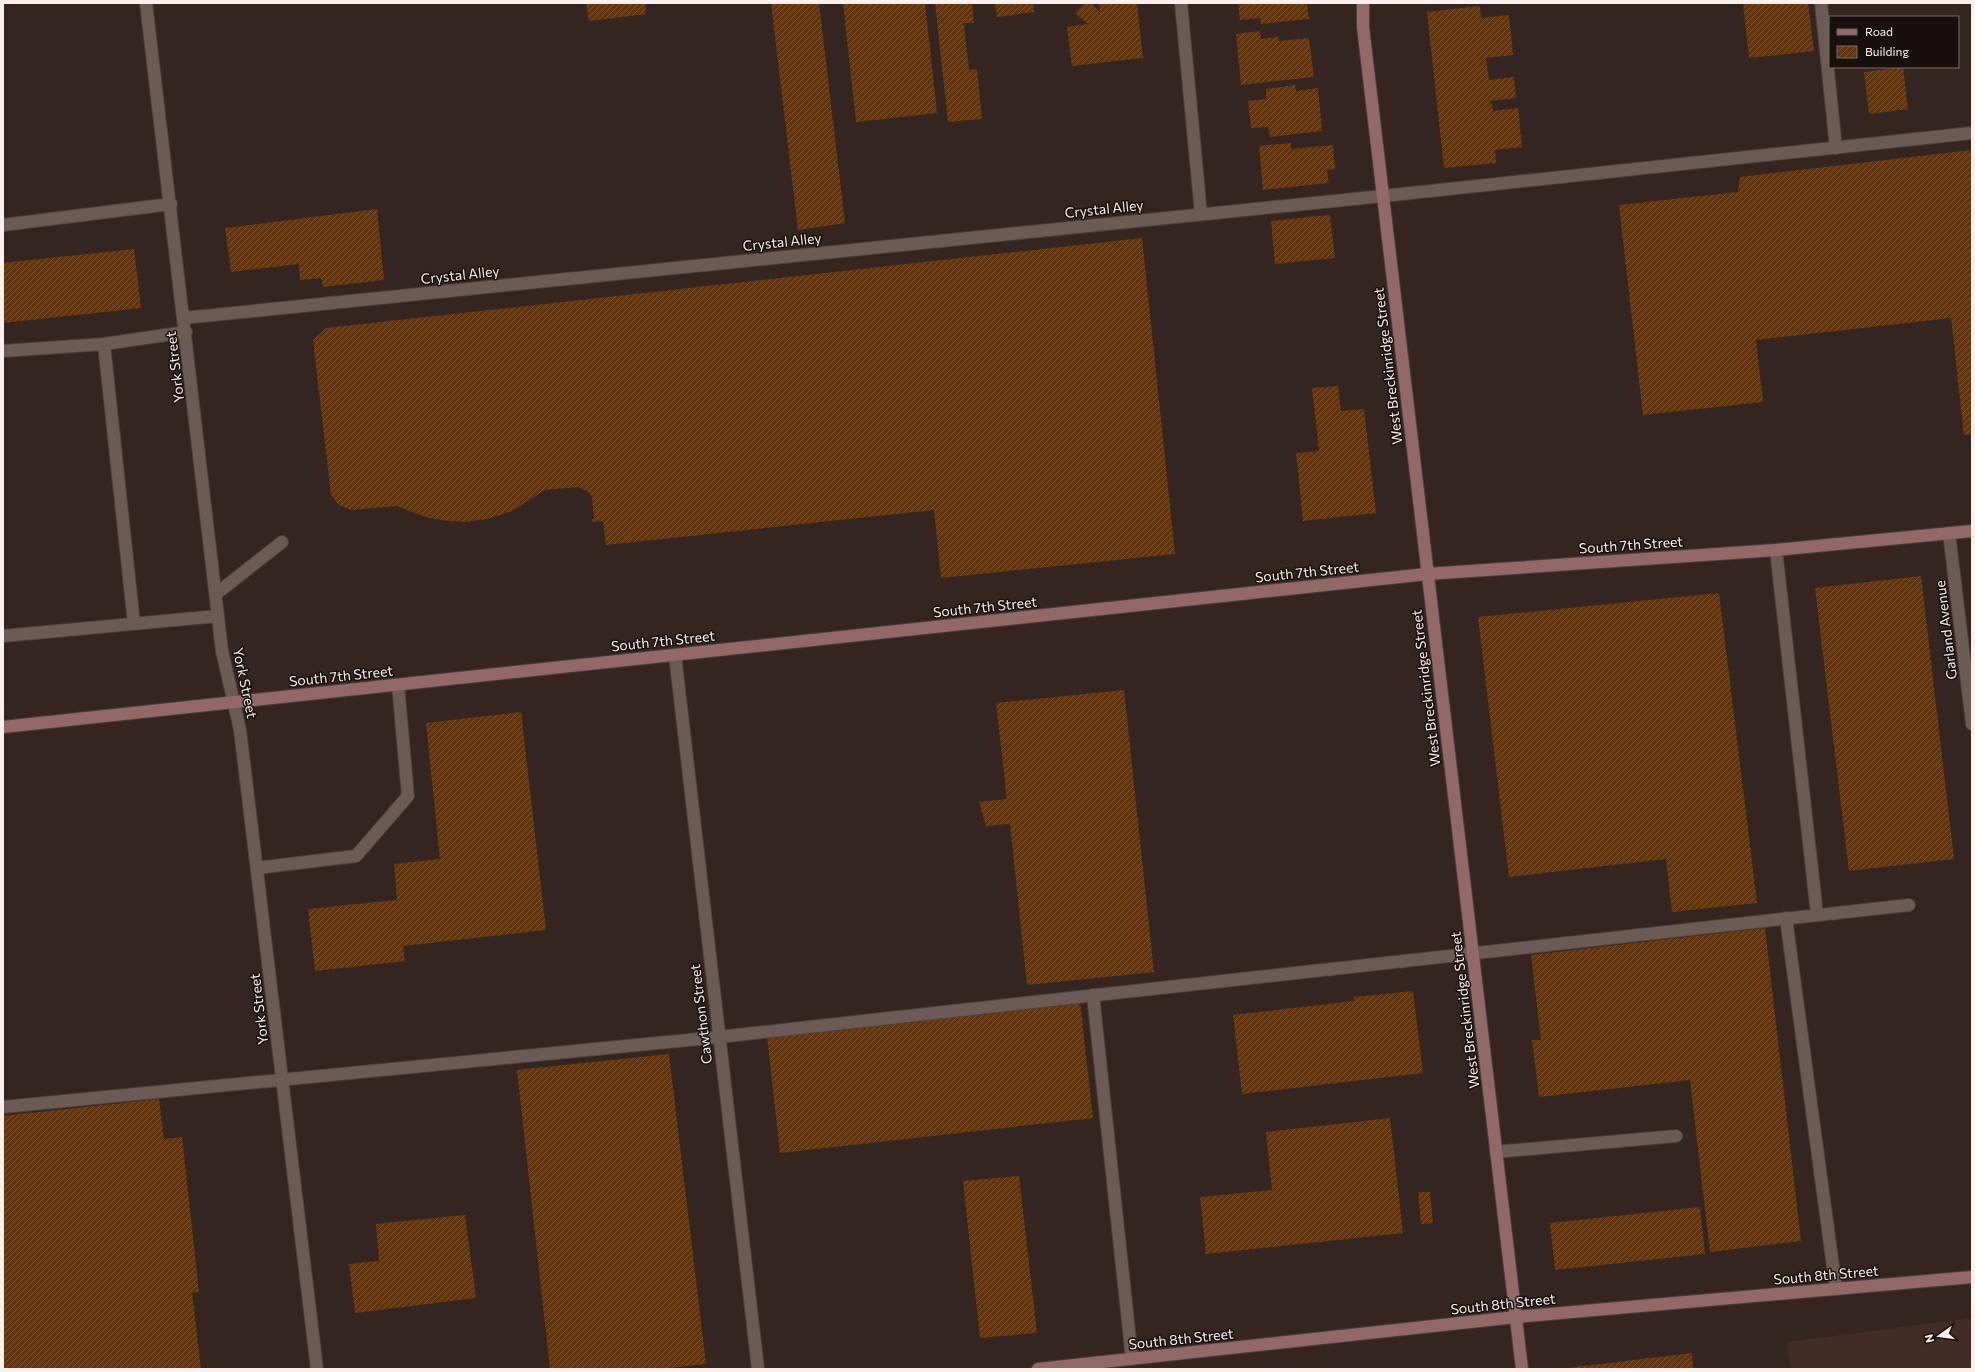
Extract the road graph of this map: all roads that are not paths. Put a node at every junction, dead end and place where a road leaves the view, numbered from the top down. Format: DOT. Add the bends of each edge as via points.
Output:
graph roads {
  1 [pos="146,3"];
  2 [pos="1181,3"];
  3 [pos="1363,3"];
  4 [pos="1821,3"];
  5 [pos="1972,133"];
  6 [pos="1836,148"];
  7 [pos="1383,196"];
  8 [pos="170,204"];
  9 [pos="1202,214"];
  10 [pos="3,225"];
  11 [pos="184,318"];
  12 [pos="186,332"];
  13 [pos="104,344"];
  14 [pos="3,352"];
  15 [pos="1972,531"];
  16 [pos="1949,533"];
  17 [pos="282,542"];
  18 [pos="1776,550"];
  19 [pos="1427,574"];
  20 [pos="216,594"];
  21 [pos="218,616"];
  22 [pos="134,624"];
  23 [pos="3,636"];
  24 [pos="674,655"];
  25 [pos="398,685"];
  26 [pos="232,702"];
  27 [pos="1972,724"];
  28 [pos="3,727"];
  29 [pos="257,868"];
  30 [pos="1909,905"];
  31 [pos="1817,914"];
  32 [pos="1786,918"];
  33 [pos="1473,953"];
  34 [pos="1094,995"];
  35 [pos="719,1037"];
  36 [pos="282,1080"];
  37 [pos="3,1107"];
  38 [pos="1676,1136"];
  39 [pos="1496,1152"];
  40 [pos="1972,1277"];
  41 [pos="1836,1289"];
  42 [pos="1516,1318"];
  43 [pos="1132,1359"];
  44 [pos="317,1369"];
  45 [pos="758,1369"];
  46 [pos="1038,1369"];
  47 [pos="1522,1369"];
  1 -- 8 [label="street, York Street"];
  2 -- 9 [label="street"];
  3 -- 7 [label="street, West Breckinridge Street" via="1364,35"];
  4 -- 6 [label="street"];
  5 -- 6 [label="street, Crystal Alley"];
  6 -- 7 [label="street, Crystal Alley"];
  7 -- 9 [label="street, Crystal Alley"];
  7 -- 19 [label="street, West Breckinridge Street"];
  8 -- 10 [label="street"];
  8 -- 11 [label="street, York Street"];
  9 -- 11 [label="street, Crystal Alley"];
  11 -- 12 [label="street, York Street"];
  12 -- 13 [label="street"];
  12 -- 20 [label="street, York Street"];
  13 -- 14 [label="street"];
  13 -- 22 [label="street"];
  15 -- 16 [label="street, South 7th Street"];
  16 -- 18 [label="street, South 7th Street"];
  16 -- 27 [label="street, Garland Avenue"];
  17 -- 20 [label="street"];
  18 -- 19 [label="street, South 7th Street"];
  18 -- 31 [label="street"];
  19 -- 24 [label="street, South 7th Street"];
  19 -- 33 [label="street, West Breckinridge Street"];
  20 -- 21 [label="street, York Street"];
  21 -- 22 [label="street"];
  21 -- 26 [label="street, York Street"];
  22 -- 23 [label="street"];
  24 -- 25 [label="street, South 7th Street"];
  24 -- 35 [label="street, Cawthon Street"];
  25 -- 26 [label="street, South 7th Street"];
  25 -- 29 [label="street" via="408,796 356,856"];
  26 -- 28 [label="street, South 7th Street"];
  26 -- 29 [label="street, York Street" via="240,730"];
  29 -- 36 [label="street, York Street"];
  30 -- 31 [label="street"];
  31 -- 32 [label="street"];
  32 -- 33 [label="street"];
  32 -- 41 [label="street"];
  33 -- 34 [label="street"];
  33 -- 39 [label="street, West Breckinridge Street"];
  34 -- 35 [label="street"];
  34 -- 43 [label="street"];
  35 -- 36 [label="street"];
  35 -- 45 [label="street, Cawthon Street"];
  36 -- 37 [label="street"];
  36 -- 44 [label="street, York Street"];
  38 -- 39 [label="street"];
  39 -- 42 [label="street, West Breckinridge Street"];
  40 -- 41 [label="street, South 8th Street"];
  41 -- 42 [label="street, South 8th Street"];
  42 -- 43 [label="street, South 8th Street"];
  42 -- 47 [label="street, West Breckinridge Street"];
  43 -- 46 [label="street, South 8th Street"];
}
